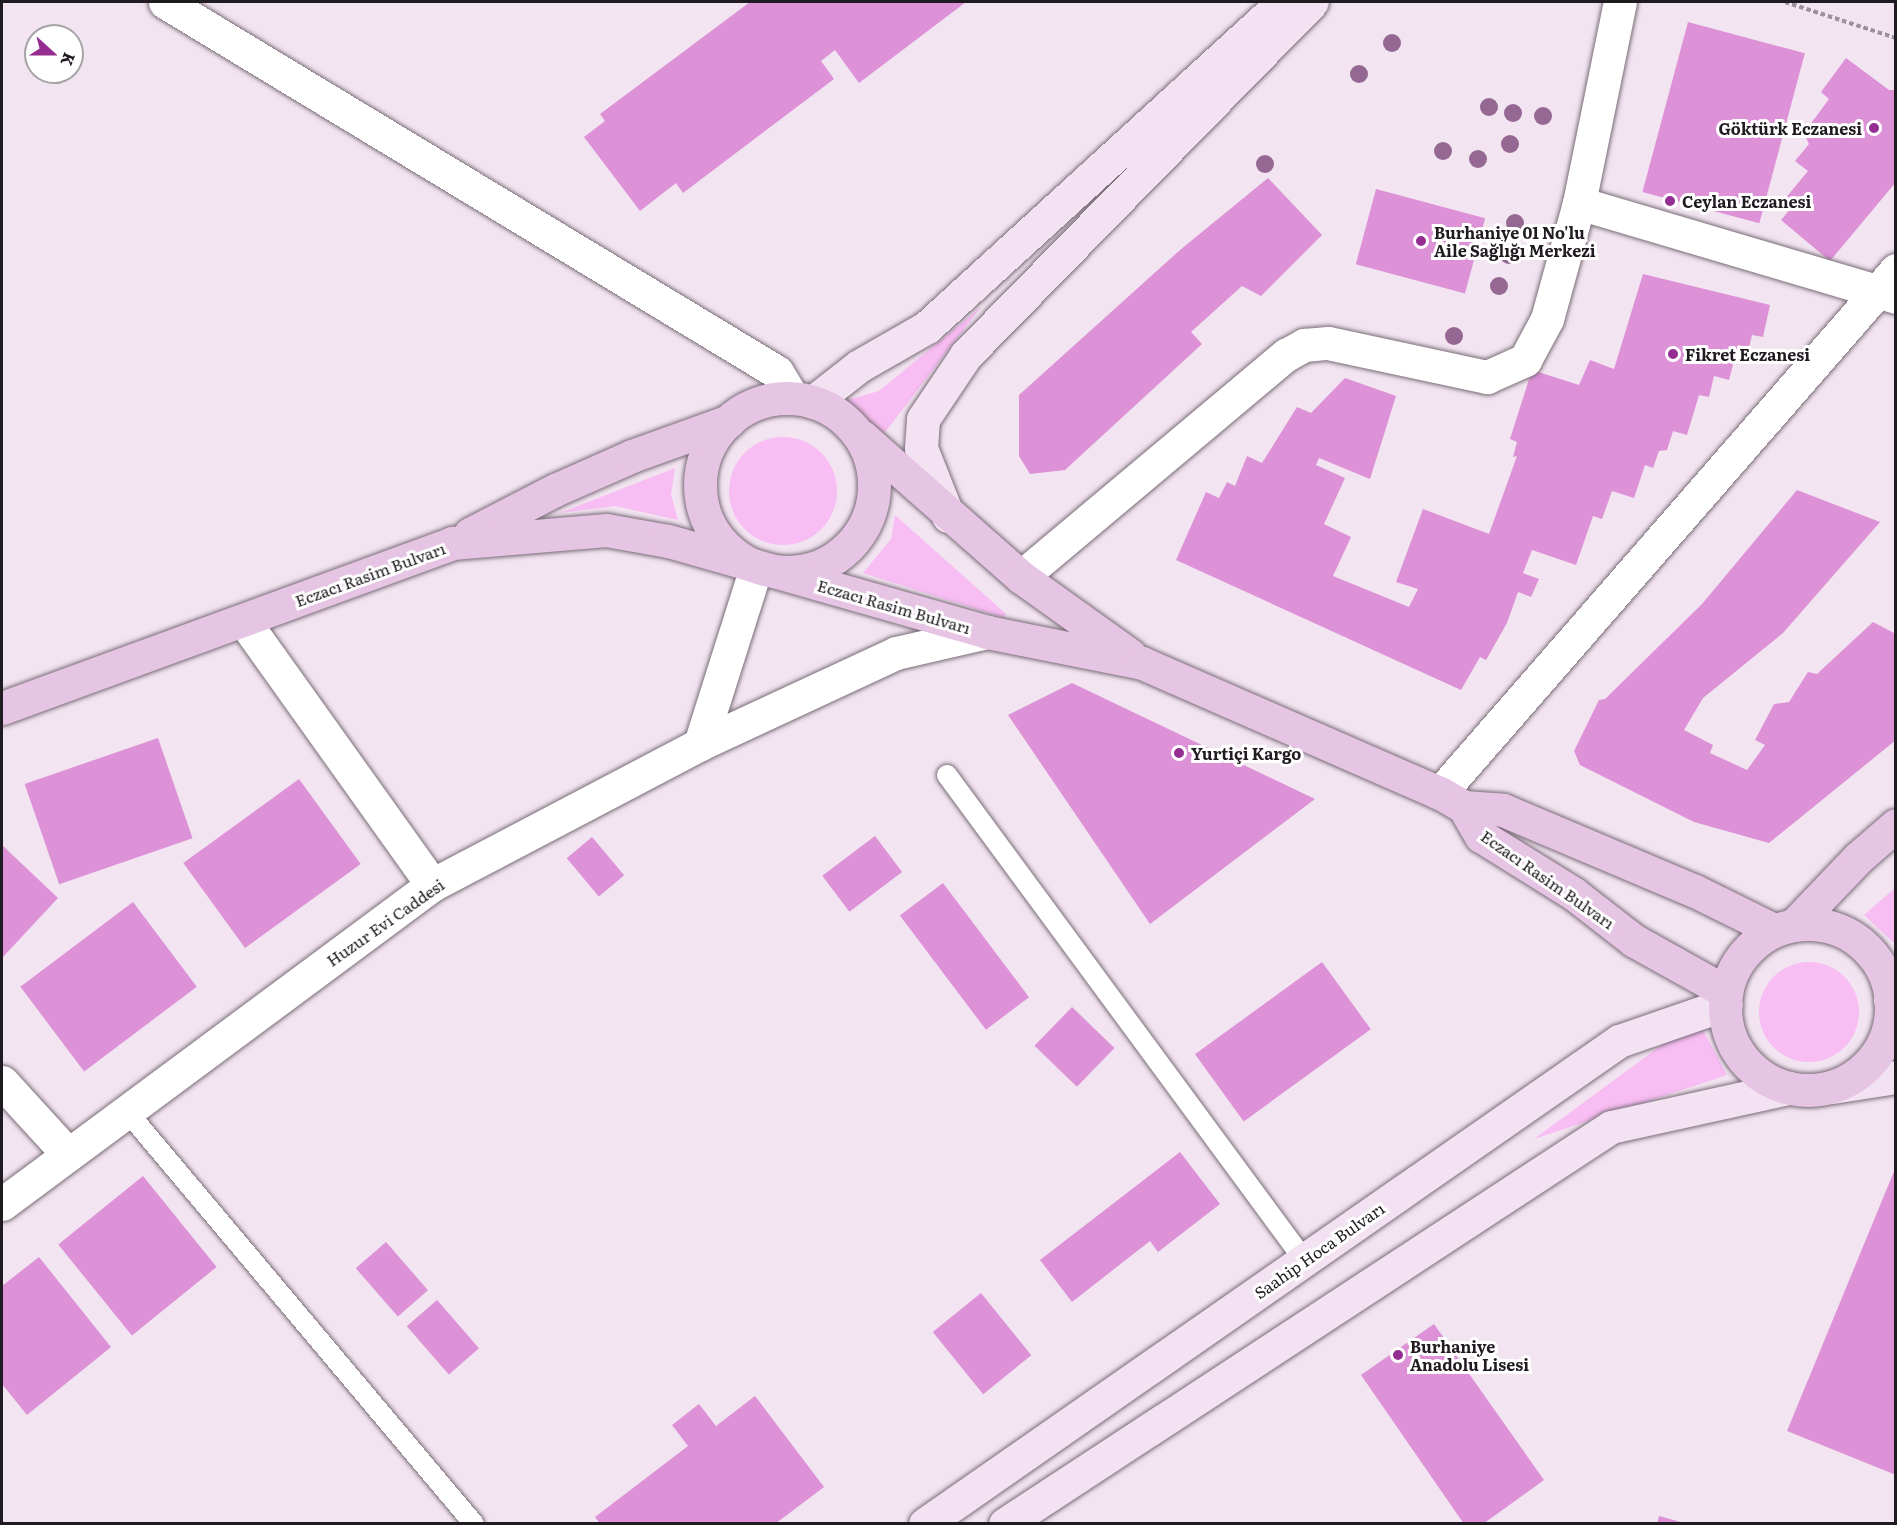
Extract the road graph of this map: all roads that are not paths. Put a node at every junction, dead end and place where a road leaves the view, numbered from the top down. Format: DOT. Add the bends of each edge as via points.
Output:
graph roads {
  1 [pos="165,2"];
  2 [pos="1283,2"];
  3 [pos="1312,2"];
  4 [pos="1620,2"];
  5 [pos="1579,203"];
  6 [pos="1889,286"];
  7 [pos="802,400"];
  8 [pos="729,421"];
  9 [pos="854,429"];
  10 [pos="948,516"];
  11 [pos="452,543"];
  12 [pos="756,567"];
  13 [pos="1021,577"];
  14 [pos="244,621"];
  15 [pos="987,632"];
  16 [pos="1142,663"];
  17 [pos="2,708"];
  18 [pos="700,744"];
  19 [pos="947,775"];
  20 [pos="1452,800"];
  21 [pos="1896,825"];
  22 [pos="432,885"];
  23 [pos="1784,927"];
  24 [pos="1893,993"];
  25 [pos="1726,998"];
  26 [pos="1896,1077"];
  27 [pos="2,1082"];
  28 [pos="1832,1087"];
  29 [pos="1789,1088"];
  30 [pos="125,1109"];
  31 [pos="66,1152"];
  32 [pos="2,1204"];
  33 [pos="1304,1260"];
  34 [pos="474,1524"];
  35 [pos="925,1524"];
  36 [pos="1005,1524"];
  1 -- 7 [label="street" via="777,372"];
  2 -- 7 [label="main road" via="927,327"];
  3 -- 10 [label="main road" via="966,355 923,419 921,448"];
  4 -- 5 [label="street"];
  5 -- 6 [label="street"];
  5 -- 13 [label="street" via="1547,319 1525,360 1487,377 1328,343 1304,345 1286,355"];
  6 -- 20 [label="street"];
  7 -- 8 [label="main road" via="764,401"];
  7 -- 9 [label="main road" via="835,412"];
  8 -- 11 [label="main road" via="566,485"];
  8 -- 12 [label="main road" via="705,454 700,480 702,508 714,533 732,554"];
  9 -- 10 [label="main road"];
  9 -- 12 [label="main road" via="868,454 874,482 870,510 858,535 838,555 813,569 784,573"];
  10 -- 13 [label="main road"];
  11 -- 12 [label="main road, Eczacı Rasim Bulvarı" via="534,533 606,530 668,541"];
  11 -- 14 [label="main road, Eczacı Rasim Bulvarı"];
  12 -- 15 [label="main road, Eczacı Rasim Bulvarı"];
  12 -- 18 [label="street"];
  13 -- 16 [label="main road"];
  14 -- 17 [label="main road, Eczacı Rasim Bulvarı"];
  14 -- 22 [label="street"];
  15 -- 16 [label="main road, Eczacı Rasim Bulvarı"];
  15 -- 18 [label="street, Huzur Evi Caddesi" via="896,653"];
  16 -- 20 [label="main road, Eczacı Rasim Bulvarı"];
  18 -- 22 [label="street, Huzur Evi Caddesi"];
  19 -- 33 [label="lane"];
  20 -- 23 [label="main road" via="1503,810"];
  20 -- 25 [label="main road, Eczacı Rasim Bulvarı" via="1481,836"];
  21 -- 23 [label="main road"];
  22 -- 30 [label="street, Huzur Evi Caddesi"];
  23 -- 24 [label="main road" via="1815,923 1854,937 1882,968"];
  23 -- 25 [label="main road" via="1742,955"];
  24 -- 28 [label="main road" via="1889,1025 1875,1057 1848,1080"];
  25 -- 29 [label="main road" via="1732,1042 1746,1063 1765,1079"];
  25 -- 33 [label="main road, Saahip Hoca Bulvarı" via="1619,1041"];
  26 -- 28 [label="main road"];
  27 -- 31 [label="street"];
  28 -- 29 [label="main road"];
  29 -- 36 [label="main road" via="1611,1127"];
  30 -- 31 [label="street, Huzur Evi Caddesi"];
  30 -- 34 [label="lane"];
  31 -- 32 [label="street, Huzur Evi Caddesi"];
  33 -- 35 [label="main road, Saahip Hoca Bulvarı"];
}
